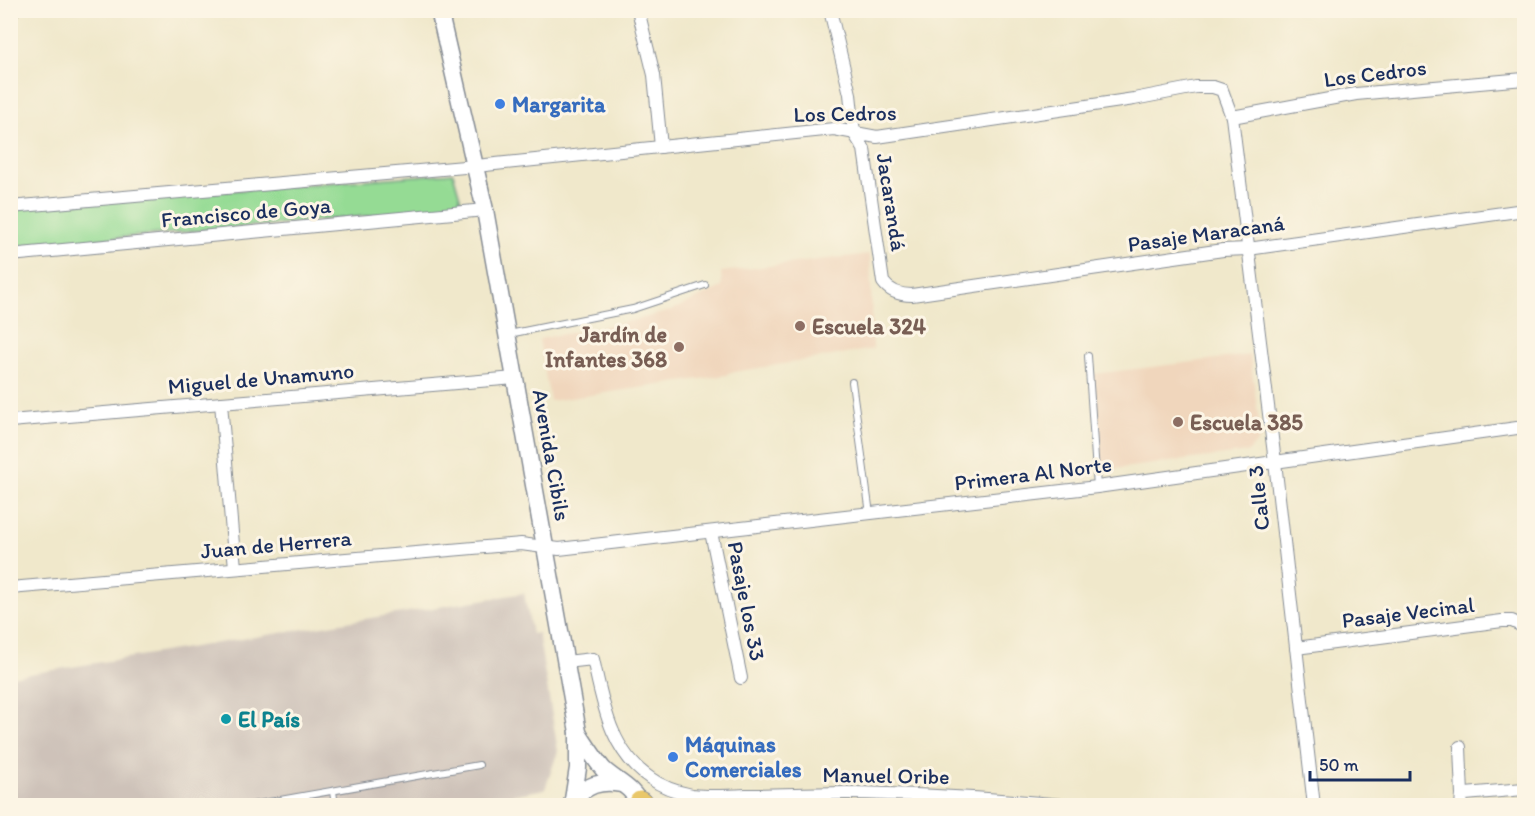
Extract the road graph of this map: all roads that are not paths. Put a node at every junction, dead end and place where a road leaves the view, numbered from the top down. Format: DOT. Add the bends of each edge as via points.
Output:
graph roads {
  1 [pos="439,10"];
  2 [pos="638,10"];
  3 [pos="830,10"];
  4 [pos="1524,80"];
  5 [pos="1213,87"];
  6 [pos="1232,117"];
  7 [pos="854,132"];
  8 [pos="661,147"];
  9 [pos="476,166"];
  10 [pos="10,207"];
  11 [pos="485,210"];
  12 [pos="1524,210"];
  13 [pos="1248,249"];
  14 [pos="10,255"];
  15 [pos="705,285"];
  16 [pos="893,292"];
  17 [pos="508,334"];
  18 [pos="1088,356"];
  19 [pos="515,378"];
  20 [pos="852,382"];
  21 [pos="220,403"];
  22 [pos="10,421"];
  23 [pos="1524,427"];
  24 [pos="1275,462"];
  25 [pos="1097,487"];
  26 [pos="870,514"];
  27 [pos="711,532"];
  28 [pos="546,547"];
  29 [pos="236,568"];
  30 [pos="10,588"];
  31 [pos="1524,627"];
  32 [pos="1296,648"];
  33 [pos="566,662"];
  34 [pos="741,678"];
  35 [pos="578,732"];
  36 [pos="1460,747"];
  37 [pos="479,765"];
  38 [pos="621,784"];
  39 [pos="1524,789"];
  40 [pos="333,791"];
  41 [pos="1461,800"];
  42 [pos="573,803"];
  43 [pos="641,804"];
  44 [pos="246,806"];
  45 [pos="335,806"];
  46 [pos="1073,806"];
  47 [pos="1314,806"];
  1 -- 9 [label="street, Avenida Cibils"];
  2 -- 8 [label="street" via="654,75"];
  3 -- 7 [label="street, Jacarandá" via="850,94"];
  4 -- 6 [label="street, Los Cedros" via="1356,94"];
  5 -- 6 [label="street, Calle 3" via="1222,90"];
  5 -- 7 [label="street, Los Cedros" via="877,137"];
  6 -- 13 [label="street, Calle 3"];
  7 -- 8 [label="street, Los Cedros" via="834,129"];
  7 -- 16 [label="street, Jacarandá" via="864,149 883,282"];
  8 -- 9 [label="street, Los Cedros"];
  9 -- 10 [label="street, Francisco de Goya"];
  9 -- 11 [label="street, Avenida Cibils"];
  11 -- 14 [label="street, Francisco de Goya"];
  11 -- 17 [label="street, Avenida Cibils"];
  12 -- 13 [label="street, Pasaje Maracaná"];
  13 -- 16 [label="street, Pasaje Maracaná" via="912,295"];
  13 -- 24 [label="street, Calle 3"];
  15 -- 17 [label="lane" via="633,309"];
  17 -- 19 [label="street, Avenida Cibils"];
  18 -- 25 [label="lane"];
  19 -- 21 [label="street, Miguel de Unamuno"];
  19 -- 28 [label="street, Avenida Cibils"];
  20 -- 26 [label="lane"];
  21 -- 22 [label="street, Miguel de Unamuno"];
  21 -- 29 [label="street"];
  23 -- 24 [label="street, Primera Al Norte"];
  24 -- 25 [label="street, Primera Al Norte"];
  24 -- 32 [label="street, Calle 3"];
  25 -- 26 [label="street, Primera Al Norte"];
  26 -- 27 [label="street, Primera Al Norte"];
  27 -- 28 [label="street, Primera Al Norte" via="559,549"];
  27 -- 34 [label="street, Pasaje los 33"];
  28 -- 29 [label="street, Juan de Herrera" via="521,544"];
  28 -- 33 [label="street, Avenida Cibils"];
  29 -- 30 [label="street, Juan de Herrera"];
  31 -- 32 [label="street, Pasaje Vecinal" via="1502,621"];
  32 -- 47 [label="street, Calle 3"];
  33 -- 35 [label="street, Avenida Cibils"];
  33 -- 46 [label="street, Manuel Oribe" via="593,659 622,752 660,785 692,795 870,794"];
  35 -- 38 [label="street, Avenida Cibils" via="601,766"];
  35 -- 42 [label="street, Avenida Cibils"];
  36 -- 41 [label="street"];
  37 -- 40 [label="lane"];
  38 -- 42 [label="street" via="592,785 582,790"];
  38 -- 43 [label="street, Avenida Cibils"];
  39 -- 41 [label="street"];
  40 -- 44 [label="lane"];
  40 -- 45 [label="lane"];
}
